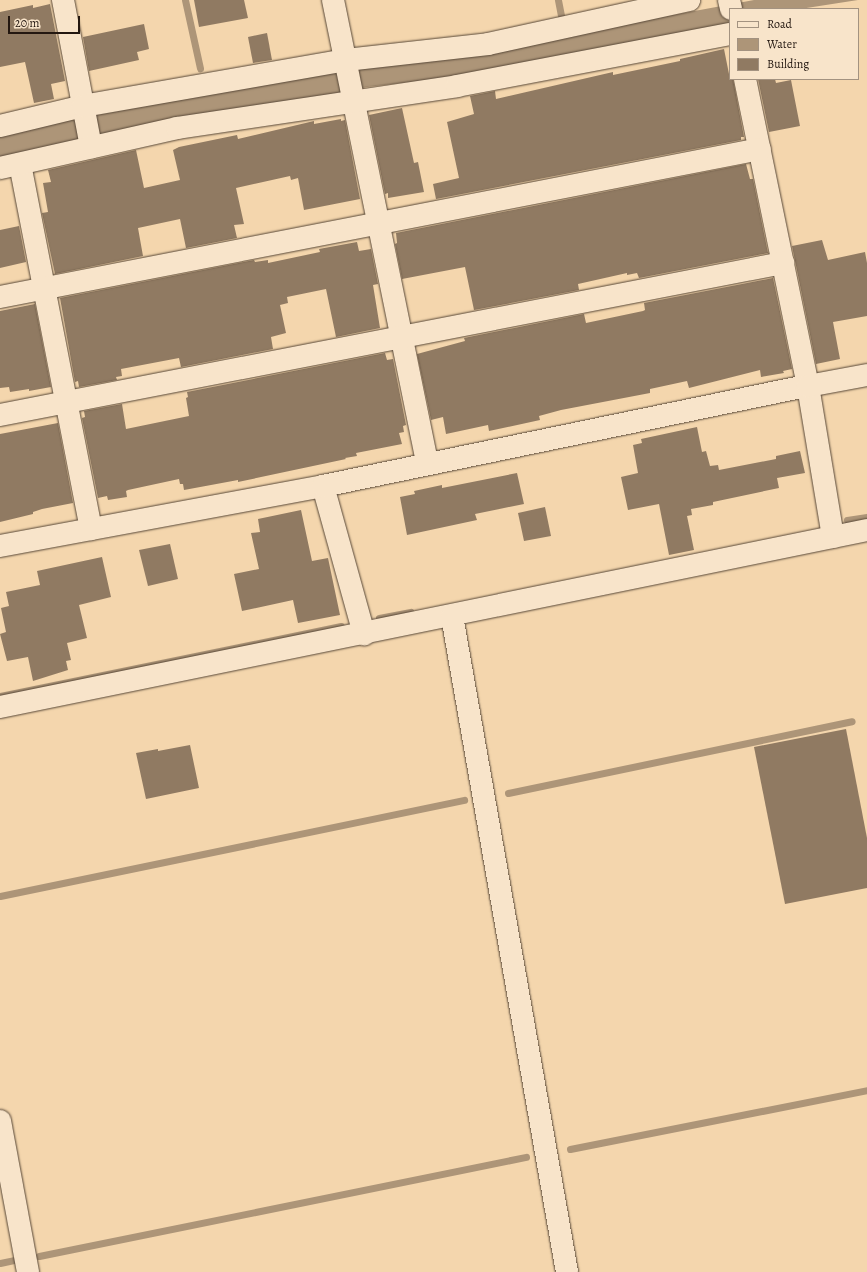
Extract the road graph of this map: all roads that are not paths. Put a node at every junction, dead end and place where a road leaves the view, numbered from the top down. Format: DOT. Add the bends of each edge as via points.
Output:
graph roads {
  1 [pos="63,0"];
  2 [pos="333,0"];
  3 [pos="689,0"];
  4 [pos="729,34"];
  5 [pos="347,63"];
  6 [pos="745,80"];
  7 [pos="353,97"];
  8 [pos="84,110"];
  9 [pos="0,126"];
  10 [pos="91,144"];
  11 [pos="760,149"];
  12 [pos="10,166"];
  13 [pos="379,223"];
  14 [pos="782,263"];
  15 [pos="44,288"];
  16 [pos="0,296"];
  17 [pos="402,337"];
  18 [pos="867,375"];
  19 [pos="808,386"];
  20 [pos="66,402"];
  21 [pos="0,415"];
  22 [pos="427,464"];
  23 [pos="323,486"];
  24 [pos="91,529"];
  25 [pos="867,530"];
  26 [pos="834,537"];
  27 [pos="0,546"];
  28 [pos="452,616"];
  29 [pos="364,634"];
  30 [pos="0,707"];
  31 [pos="0,1121"];
  32 [pos="28,1272"];
  33 [pos="567,1272"];
  1 -- 8 [label="street"];
  2 -- 5 [label="street"];
  3 -- 5 [label="street" via="488,44"];
  4 -- 7 [label="street" via="457,86"];
  5 -- 7 [label="street"];
  5 -- 8 [label="street"];
  6 -- 11 [label="street"];
  7 -- 10 [label="street"];
  7 -- 13 [label="street"];
  8 -- 9 [label="street"];
  8 -- 10 [label="street"];
  10 -- 12 [label="street"];
  11 -- 13 [label="street"];
  11 -- 14 [label="street"];
  12 -- 15 [label="street"];
  13 -- 15 [label="street"];
  13 -- 17 [label="street"];
  14 -- 17 [label="street"];
  14 -- 19 [label="street"];
  15 -- 16 [label="street"];
  15 -- 20 [label="street"];
  17 -- 20 [label="street"];
  17 -- 22 [label="street"];
  18 -- 19 [label="street"];
  19 -- 22 [label="street"];
  19 -- 26 [label="street"];
  20 -- 21 [label="street"];
  20 -- 24 [label="street"];
  22 -- 23 [label="street"];
  23 -- 24 [label="street"];
  23 -- 29 [label="street"];
  24 -- 27 [label="street"];
  25 -- 26 [label="street"];
  26 -- 28 [label="street"];
  28 -- 29 [label="street"];
  28 -- 33 [label="street"];
  29 -- 30 [label="street"];
  31 -- 32 [label="street"];
}
